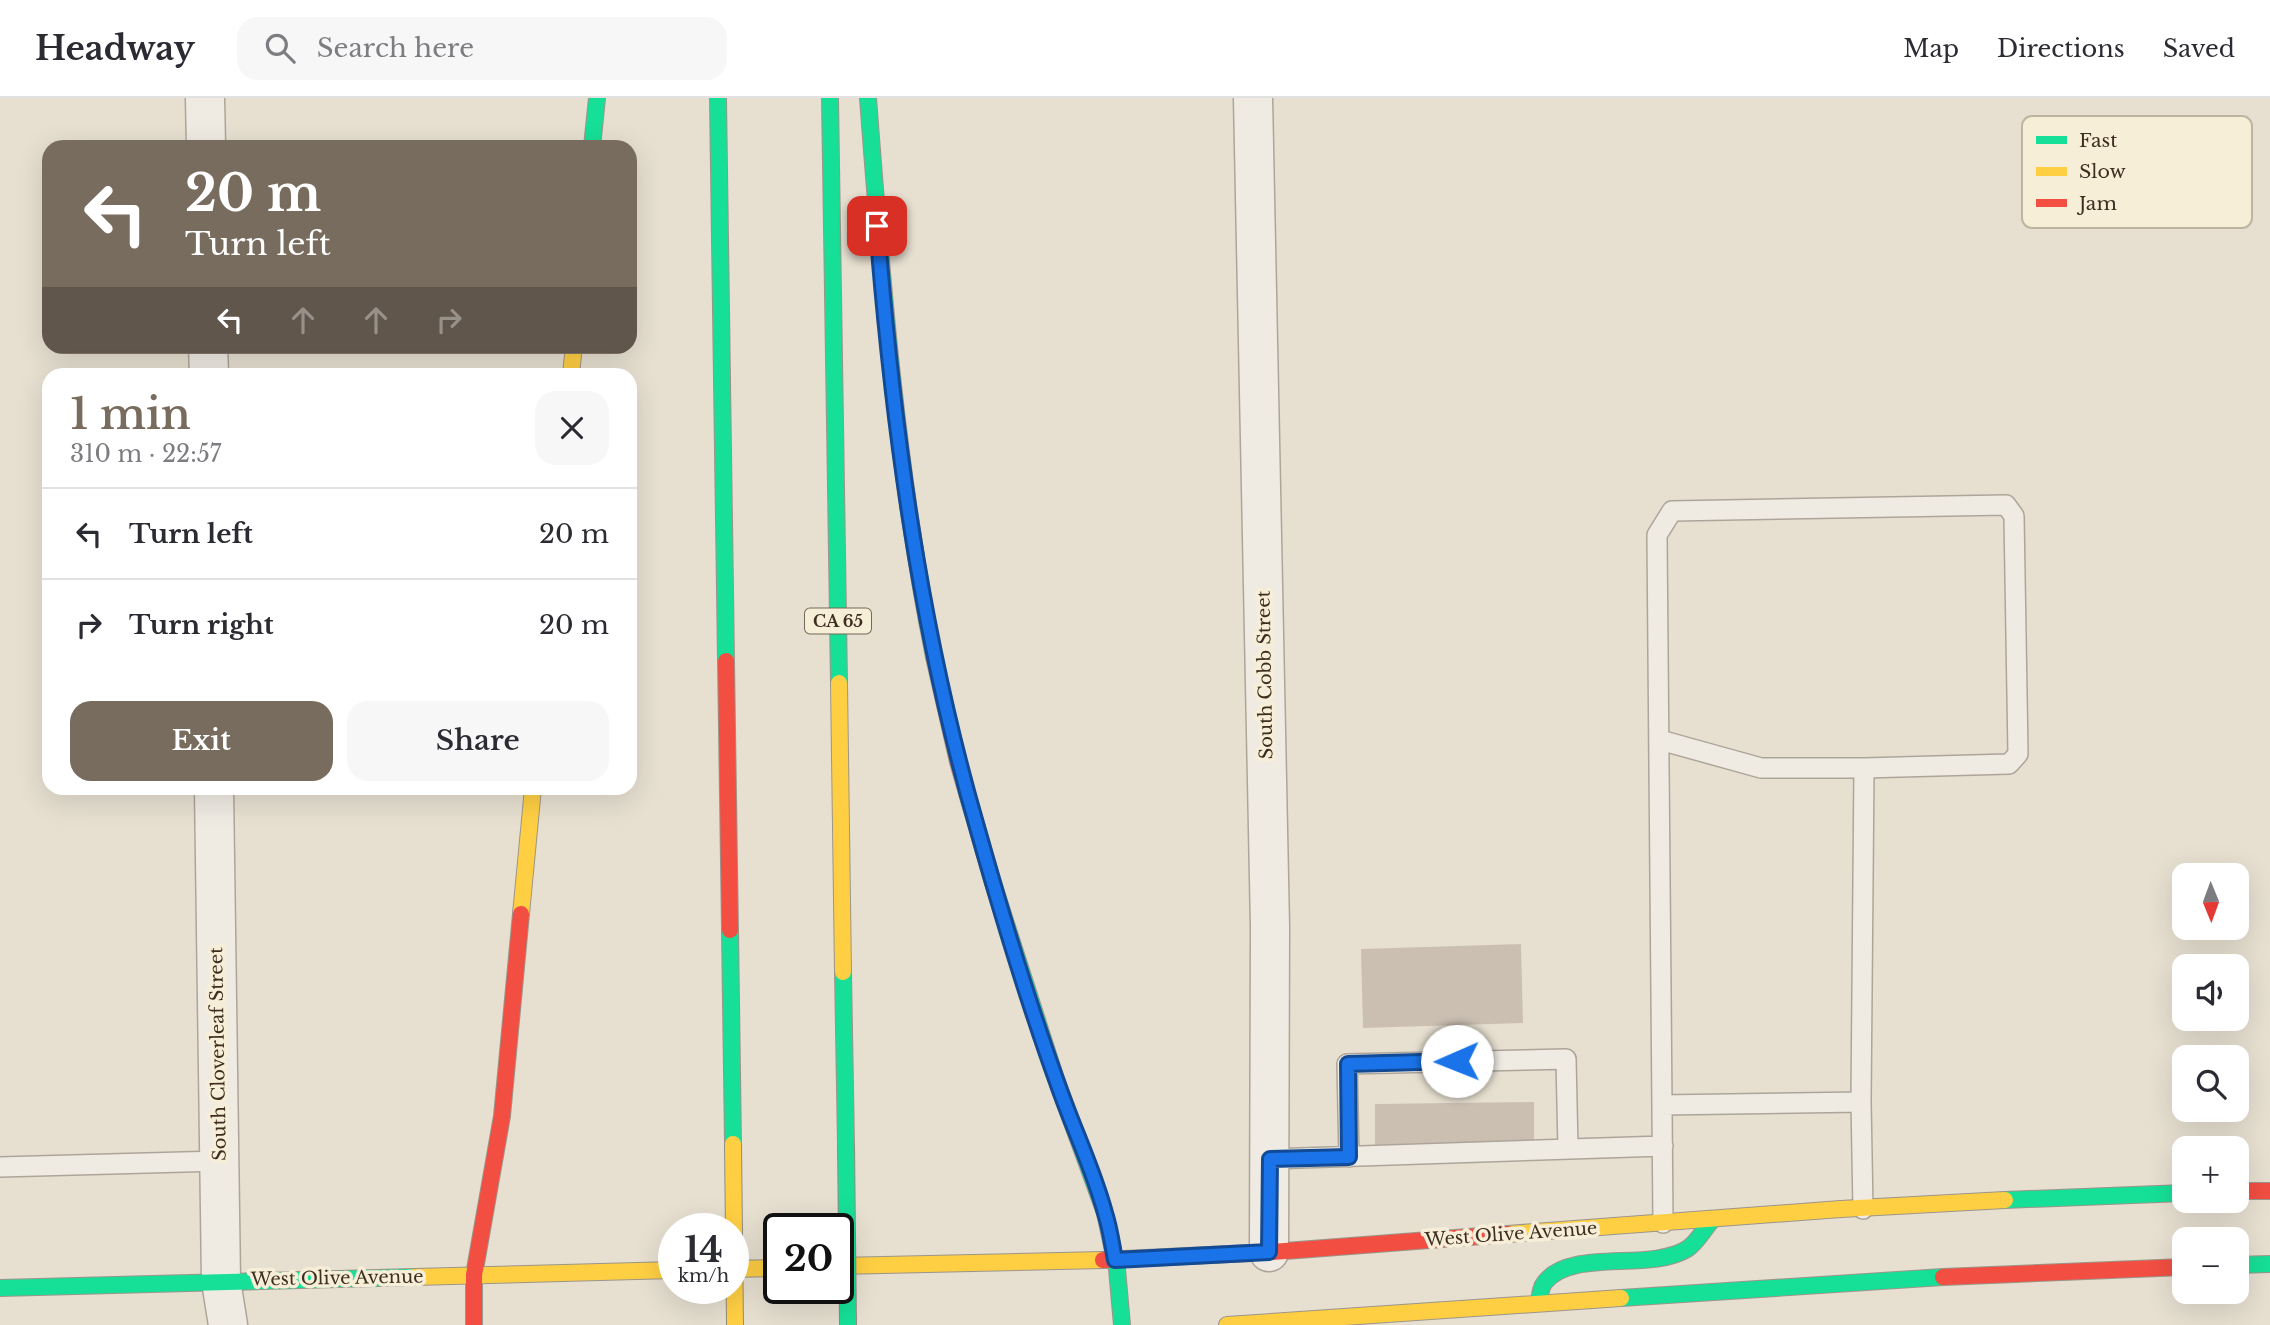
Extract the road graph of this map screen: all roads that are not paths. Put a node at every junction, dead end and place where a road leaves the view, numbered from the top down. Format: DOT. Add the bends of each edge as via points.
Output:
graph roads {
  1 [pos="205,98"];
  2 [pos="597,98"];
  3 [pos="718,98"];
  4 [pos="830,98"];
  5 [pos="868,98"];
  6 [pos="1253,98"];
  7 [pos="206,140"];
  8 [pos="593,140"];
  9 [pos="1660,740"];
  10 [pos="1864,768"];
  11 [pos="214,795"];
  12 [pos="532,795"];
  13 [pos="1861,1102"];
  14 [pos="1662,1105"];
  15 [pos="1663,1146"];
  16 [pos="1568,1149"];
  17 [pos="1349,1157"];
  18 [pos="1270,1159"];
  19 [pos="220,1161"];
  20 [pos="0,1167"];
  21 [pos="2249,1191"];
  22 [pos="2270,1191"];
  23 [pos="2172,1193"];
  24 [pos="1863,1209"];
  25 [pos="1712,1220"];
  26 [pos="1663,1223"];
  27 [pos="1269,1252"];
  28 [pos="1115,1260"];
  29 [pos="2270,1264"];
  30 [pos="2249,1265"];
  31 [pos="854,1266"];
  32 [pos="2172,1267"];
  33 [pos="658,1270"];
  34 [pos="474,1275"];
  35 [pos="221,1281"];
  36 [pos="0,1288"];
  37 [pos="1539,1303"];
  38 [pos="227,1322"];
  39 [pos="474,1325"];
  40 [pos="735,1325"];
  41 [pos="848,1325"];
  42 [pos="1122,1325"];
  43 [pos="1227,1325"];
  1 -- 7 [label="street"];
  2 -- 8 [label="main road"];
  3 -- 40 [label="main road, bridge"];
  4 -- 41 [label="main road, CA 65, bridge"];
  5 -- 28 [label="main road" via="895,421 914,551 943,693 1003,913 1056,1080 1105,1212"];
  6 -- 18 [label="street, South Cobb Street" via="1270,928"];
  9 -- 10 [label="lane" via="1761,768"];
  9 -- 10 [label="lane" via="1657,535 1672,511 2006,505 2014,516 2018,754 2009,764"];
  9 -- 14 [label="lane"];
  10 -- 13 [label="lane"];
  11 -- 19 [label="street, South Cloverleaf Street"];
  12 -- 34 [label="main road" via="502,1116"];
  13 -- 14 [label="lane"];
  13 -- 24 [label="lane"];
  14 -- 15 [label="lane"];
  15 -- 16 [label="lane"];
  15 -- 26 [label="lane"];
  16 -- 17 [label="lane"];
  16 -- 17 [label="lane" via="1566,1059 1348,1064"];
  17 -- 18 [label="lane"];
  18 -- 27 [label="street, South Cobb Street"];
  19 -- 20 [label="lane"];
  19 -- 35 [label="street, South Cloverleaf Street"];
  21 -- 22 [label="main road"];
  23 -- 24 [label="main road, West Olive Avenue"];
  24 -- 25 [label="main road, West Olive Avenue"];
  25 -- 26 [label="main road, West Olive Avenue"];
  25 -- 37 [label="main road" via="1687,1249 1669,1256 1598,1263 1551,1275 1543,1283"];
  26 -- 27 [label="main road, West Olive Avenue"];
  27 -- 28 [label="main road, West Olive Avenue"];
  28 -- 31 [label="main road, West Olive Avenue"];
  28 -- 42 [label="main road"];
  29 -- 30 [label="main road"];
  32 -- 37 [label="main road" via="1910,1278"];
  33 -- 34 [label="main road, West Olive Avenue"];
  34 -- 35 [label="main road, West Olive Avenue"];
  34 -- 39 [label="main road"];
  35 -- 36 [label="main road, West Olive Avenue"];
  35 -- 38 [label="street, South Cloverleaf Street"];
  37 -- 43 [label="main road"];
}
